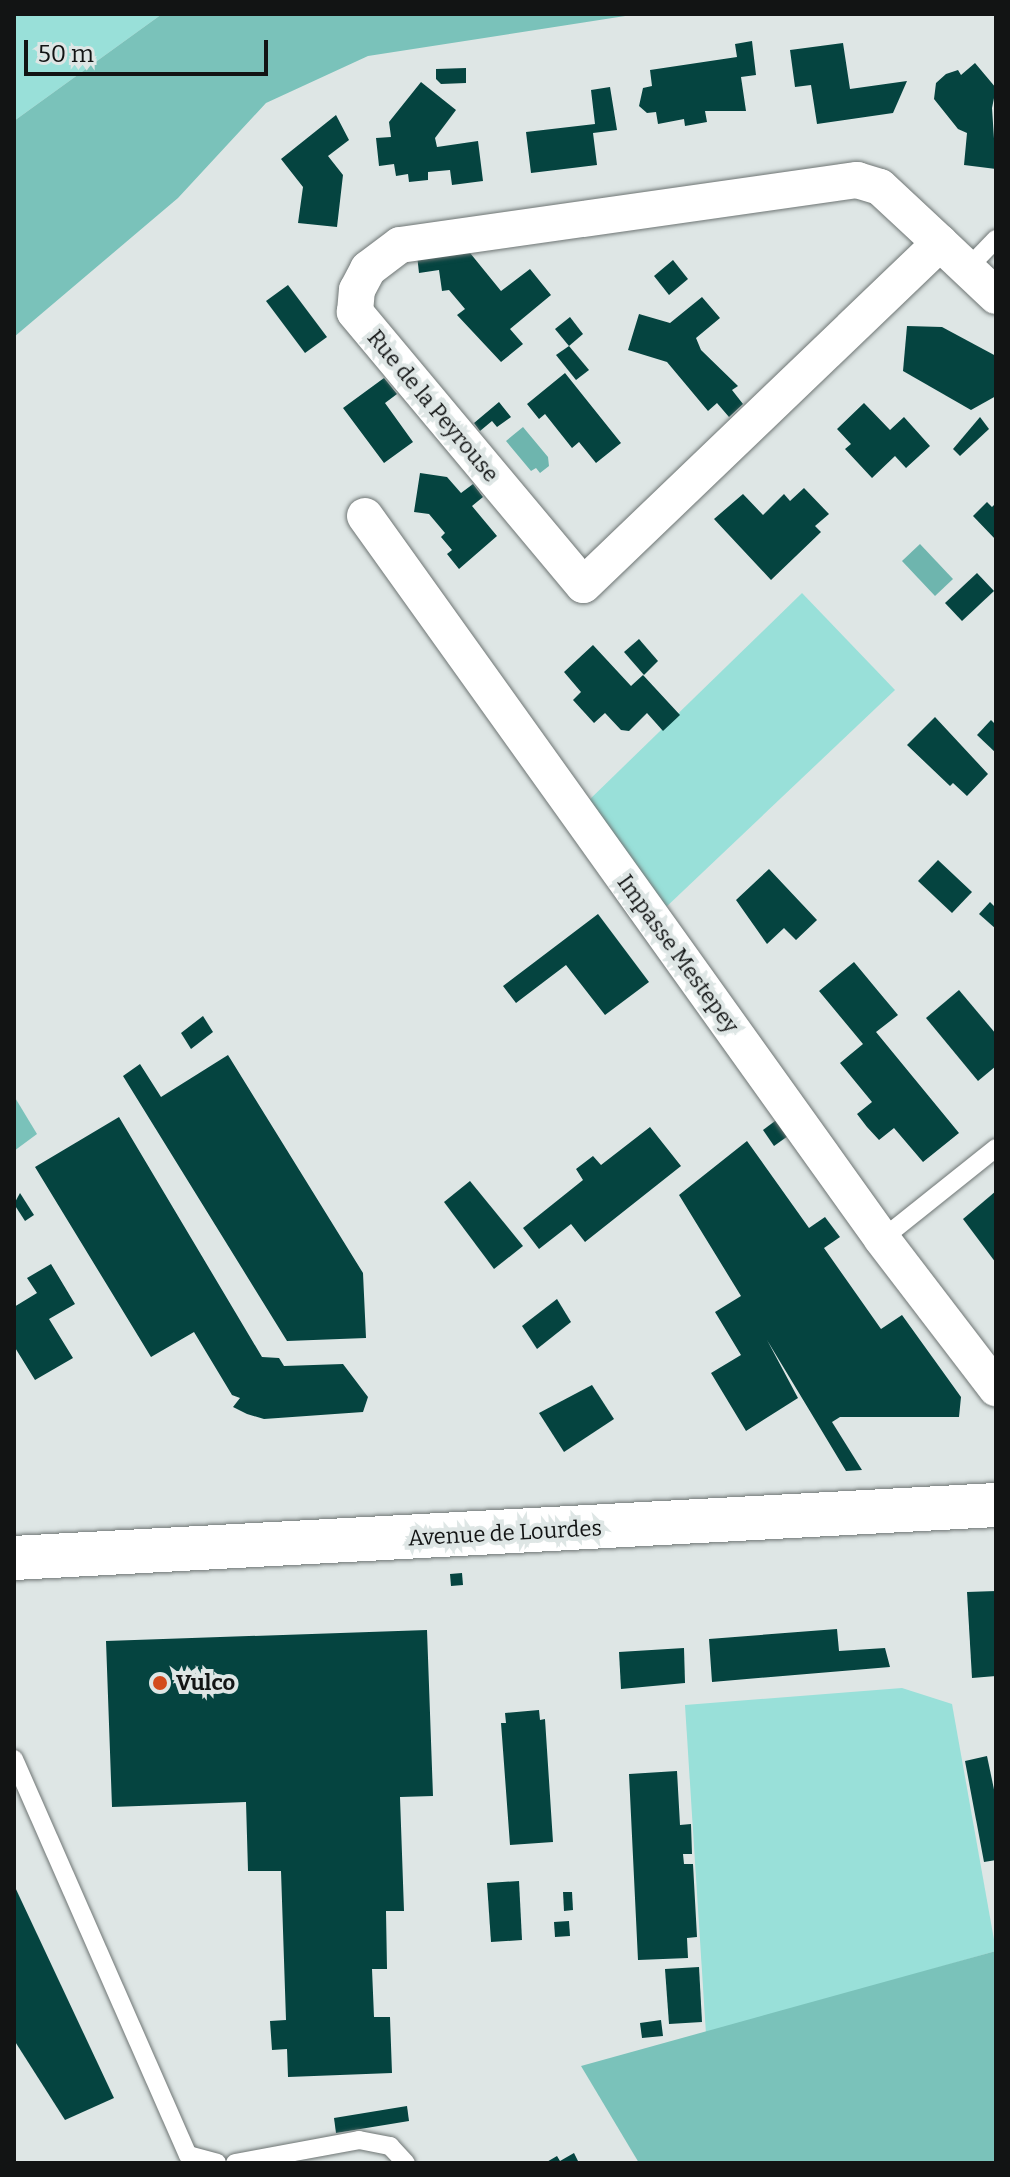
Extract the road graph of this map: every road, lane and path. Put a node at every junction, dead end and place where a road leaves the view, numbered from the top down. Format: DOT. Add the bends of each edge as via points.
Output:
graph roads {
  1 [pos="996,239"];
  2 [pos="940,243"];
  3 [pos="967,269"];
  4 [pos="996,296"];
  5 [pos="365,516"];
  6 [pos="996,1148"];
  7 [pos="882,1239"];
  8 [pos="996,1388"];
  9 [pos="996,1505"];
  10 [pos="14,1558"];
  11 [pos="14,1759"];
  12 [pos="217,2163"];
  13 [pos="235,2163"];
  14 [pos="406,2163"];
  1 -- 3 [label="lane"];
  2 -- 2 [label="street, Rue de la Peyrouse" via="880,187 857,180 400,245 368,269 357,290 355,312 583,585"];
  2 -- 3 [label="street, Rue de la Peyrouse"];
  3 -- 4 [label="street, Rue de la Peyrouse"];
  5 -- 7 [label="street, Impasse Mestepey"];
  6 -- 7 [label="lane"];
  7 -- 8 [label="street, Impasse Mestepey"];
  9 -- 10 [label="main road, Avenue de Lourdes"];
  11 -- 12 [label="lane" via="188,2155"];
  13 -- 14 [label="lane" via="359,2140 390,2146"];
}
